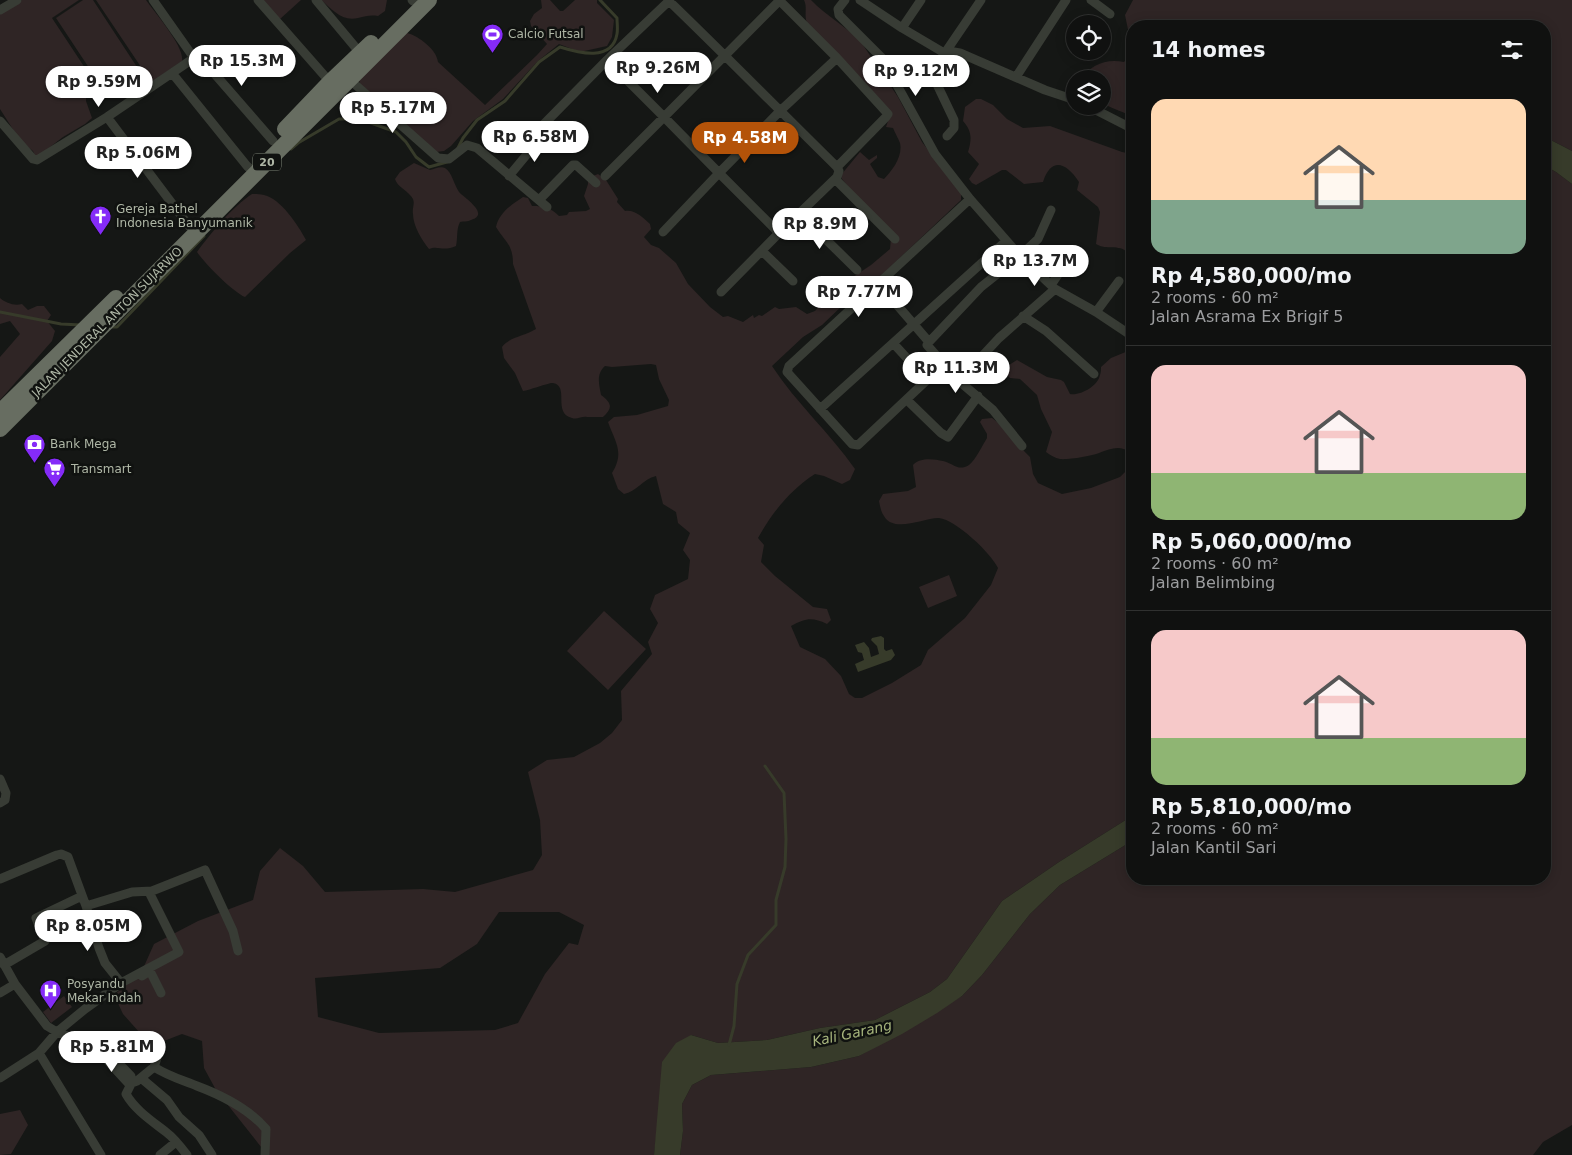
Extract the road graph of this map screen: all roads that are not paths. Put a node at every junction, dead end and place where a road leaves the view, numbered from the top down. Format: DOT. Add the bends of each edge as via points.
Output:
graph roads {
  1 [pos="18,0"];
  2 [pos="153,0"];
  3 [pos="258,0"];
  4 [pos="316,0"];
  5 [pos="417,0"];
  6 [pos="669,0"];
  7 [pos="780,0"];
  8 [pos="845,0"];
  9 [pos="860,0"];
  10 [pos="920,0"];
  11 [pos="981,0"];
  12 [pos="1066,0"];
  13 [pos="1091,0"];
  14 [pos="0,10"];
  15 [pos="1110,14"];
  16 [pos="902,28"];
  17 [pos="360,54"];
  18 [pos="946,54"];
  19 [pos="726,56"];
  20 [pos="194,58"];
  21 [pos="837,58"];
  22 [pos="607,60"];
  23 [pos="172,74"];
  24 [pos="1016,77"];
  25 [pos="350,80"];
  26 [pos="330,82"];
  27 [pos="1066,96"];
  28 [pos="780,111"];
  29 [pos="1106,115"];
  30 [pos="107,117"];
  31 [pos="664,117"];
  32 [pos="0,121"];
  33 [pos="1126,125"];
  34 [pos="947,136"];
  35 [pos="273,141"];
  36 [pos="837,167"];
  37 [pos="251,170"];
  38 [pos="719,173"];
  39 [pos="510,176"];
  40 [pos="605,176"];
  41 [pos="835,178"];
  42 [pos="596,183"];
  43 [pos="970,199"];
  44 [pos="539,200"];
  45 [pos="547,206"];
  46 [pos="1051,210"];
  47 [pos="800,214"];
  48 [pos="188,226"];
  49 [pos="662,232"];
  50 [pos="779,234"];
  51 [pos="896,239"];
  52 [pos="1006,241"];
  53 [pos="762,251"];
  54 [pos="1072,254"];
  55 [pos="1020,256"];
  56 [pos="857,270"];
  57 [pos="1119,281"];
  58 [pos="793,282"];
  59 [pos="879,284"];
  60 [pos="1053,287"];
  61 [pos="721,292"];
  62 [pos="1096,312"];
  63 [pos="1023,316"];
  64 [pos="914,324"];
  65 [pos="92,330"];
  66 [pos="1126,332"];
  67 [pos="929,342"];
  68 [pos="893,343"];
  69 [pos="1094,374"];
  70 [pos="959,381"];
  71 [pos="978,396"];
  72 [pos="907,400"];
  73 [pos="820,409"];
  74 [pos="0,412"];
  75 [pos="0,429"];
  76 [pos="1022,446"];
  77 [pos="0,778"];
  78 [pos="0,803"];
  79 [pos="1,877"];
  80 [pos="149,892"];
  81 [pos="82,896"];
  82 [pos="86,906"];
  83 [pos="238,951"];
  84 [pos="2,961"];
  85 [pos="123,982"];
  86 [pos="14,984"];
  87 [pos="0,993"];
  88 [pos="161,993"];
  89 [pos="57,1032"];
  90 [pos="152,1052"];
  91 [pos="39,1053"];
  92 [pos="154,1066"];
  93 [pos="141,1078"];
  94 [pos="0,1079"];
  95 [pos="131,1080"];
  96 [pos="196,1085"];
  97 [pos="256,1113"];
  98 [pos="176,1142"];
  99 [pos="101,1155"];
  100 [pos="160,1155"];
  101 [pos="187,1155"];
  102 [pos="212,1155"];
  103 [pos="264,1155"];
  1 -- 14 [label="street"];
  2 -- 20 [label="street"];
  3 -- 26 [label="street"];
  4 -- 17 [label="street"];
  5 -- 17 [label="highway, JALAN JENDERAL ANTON SUJARWO / 20"];
  5 -- 25 [label="highway, JALAN JENDERAL ANTON SUJARWO / 20"];
  6 -- 19 [label="street"];
  6 -- 22 [label="street"];
  7 -- 19 [label="street"];
  7 -- 21 [label="street"];
  8 -- 43 [label="street" via="838,9 839,15 887,66 928,144"];
  9 -- 16 [label="street"];
  10 -- 16 [label="street"];
  11 -- 18 [label="street"];
  12 -- 24 [label="street"];
  13 -- 15 [label="street"];
  16 -- 18 [label="street"];
  17 -- 26 [label="highway, JALAN JENDERAL ANTON SUJARWO / 20"];
  18 -- 24 [label="street" via="960,53"];
  18 -- 34 [label="street" via="937,62 933,74 954,120 954,128"];
  19 -- 28 [label="street"];
  19 -- 31 [label="street"];
  20 -- 23 [label="street"];
  20 -- 35 [label="street" via="206,64"];
  21 -- 28 [label="street"];
  21 -- 36 [label="street" via="888,114"];
  22 -- 31 [label="street"];
  22 -- 39 [label="street" via="544,124 543,135"];
  23 -- 30 [label="street"];
  23 -- 37 [label="street"];
  24 -- 27 [label="street"];
  25 -- 37 [label="highway, JALAN JENDERAL ANTON SUJARWO / 20"];
  25 -- 39 [label="street" via="438,158 449,158 467,145 476,148"];
  26 -- 35 [label="highway, JALAN JENDERAL ANTON SUJARWO / 20"];
  28 -- 36 [label="street"];
  28 -- 38 [label="street"];
  29 -- 33 [label="street"];
  30 -- 32 [label="street" via="37,160"];
  30 -- 48 [label="street"];
  31 -- 38 [label="street"];
  31 -- 40 [label="street"];
  35 -- 37 [label="highway, JALAN JENDERAL ANTON SUJARWO / 20"];
  36 -- 41 [label="street" via="839,171"];
  37 -- 48 [label="highway, JALAN JENDERAL ANTON SUJARWO / 20"];
  37 -- 65 [label="highway, JALAN JENDERAL ANTON SUJARWO / 20"];
  38 -- 49 [label="street"];
  38 -- 50 [label="street"];
  39 -- 44 [label="street"];
  41 -- 47 [label="street"];
  41 -- 51 [label="street"];
  42 -- 44 [label="street" via="573,165"];
  43 -- 52 [label="street"];
  43 -- 59 [label="street"];
  44 -- 45 [label="street"];
  46 -- 55 [label="street" via="1038,239"];
  47 -- 50 [label="street"];
  47 -- 56 [label="street"];
  48 -- 65 [label="highway, JALAN JENDERAL ANTON SUJARWO / 20"];
  50 -- 53 [label="street"];
  52 -- 55 [label="street"];
  52 -- 64 [label="street"];
  53 -- 58 [label="street"];
  53 -- 61 [label="street"];
  54 -- 60 [label="street"];
  55 -- 60 [label="street"];
  55 -- 67 [label="street" via="981,287"];
  57 -- 62 [label="street"];
  59 -- 64 [label="street"];
  59 -- 73 [label="street" via="786,369"];
  60 -- 62 [label="street"];
  60 -- 63 [label="street"];
  62 -- 66 [label="street"];
  63 -- 69 [label="street" via="1046,331"];
  63 -- 70 [label="street"];
  64 -- 67 [label="street"];
  64 -- 68 [label="street"];
  65 -- 74 [label="highway, JALAN JENDERAL ANTON SUJARWO / 20"];
  65 -- 75 [label="highway, JALAN JENDERAL ANTON SUJARWO / 20"];
  67 -- 70 [label="street" via="927,345"];
  68 -- 72 [label="street" via="927,380"];
  68 -- 73 [label="street"];
  70 -- 71 [label="street"];
  71 -- 72 [label="street" via="948,437"];
  71 -- 76 [label="street"];
  72 -- 73 [label="street" via="858,444 852,444"];
  77 -- 78 [label="street" via="7,795 6,800"];
  79 -- 81 [label="street" via="62,854 70,861"];
  80 -- 82 [label="street" via="132,892"];
  80 -- 83 [label="street" via="205,870 233,931"];
  80 -- 85 [label="street" via="179,952"];
  81 -- 82 [label="street"];
  81 -- 84 [label="street" via="36,918 45,941"];
  82 -- 85 [label="street" via="105,963"];
  84 -- 86 [label="street"];
  85 -- 88 [label="street" via="149,972"];
  85 -- 89 [label="street"];
  86 -- 87 [label="street"];
  86 -- 89 [label="street" via="42,1021"];
  89 -- 91 [label="street"];
  89 -- 95 [label="street" via="101,1050 126,1082"];
  90 -- 92 [label="street" via="157,1058"];
  91 -- 94 [label="street"];
  91 -- 99 [label="street"];
  92 -- 93 [label="street"];
  92 -- 96 [label="street" via="172,1077"];
  93 -- 95 [label="street"];
  93 -- 102 [label="street" via="167,1100"];
  95 -- 98 [label="street" via="128,1097"];
  96 -- 97 [label="street" via="206,1084 218,1089"];
  96 -- 103 [label="street" via="218,1095 263,1126 267,1133"];
  98 -- 100 [label="street"];
  98 -- 101 [label="street"];
}
